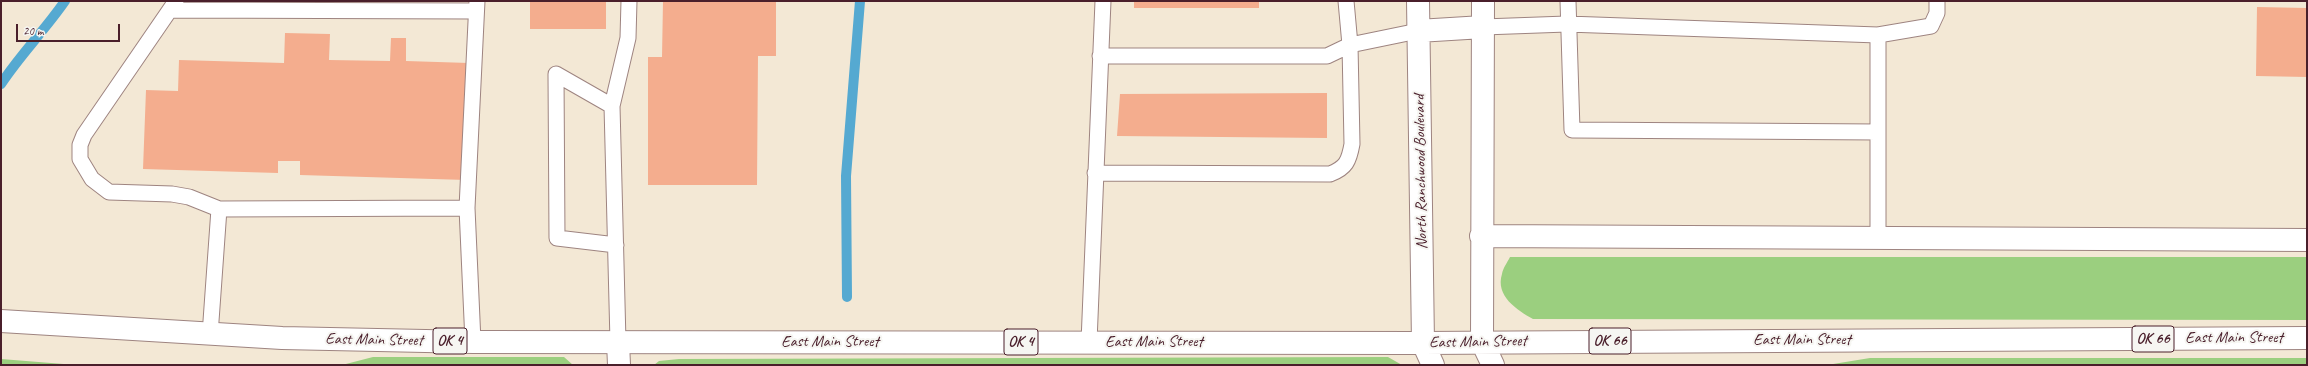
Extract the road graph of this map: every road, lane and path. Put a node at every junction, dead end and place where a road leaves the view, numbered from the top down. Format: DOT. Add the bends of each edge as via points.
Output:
graph roads {
  1 [pos="629,1"];
  2 [pos="1103,1"];
  3 [pos="1346,1"];
  4 [pos="1418,1"];
  5 [pos="1483,1"];
  6 [pos="1568,1"];
  7 [pos="1937,1"];
  8 [pos="173,6"];
  9 [pos="476,6"];
  10 [pos="1567,24"];
  11 [pos="1483,27"];
  12 [pos="1418,31"];
  13 [pos="1878,36"];
  14 [pos="1350,45"];
  15 [pos="1100,56"];
  16 [pos="612,106"];
  17 [pos="1878,132"];
  18 [pos="1095,173"];
  19 [pos="467,208"];
  20 [pos="219,209"];
  21 [pos="1481,236"];
  22 [pos="1878,238"];
  23 [pos="2307,240"];
  24 [pos="616,245"];
  25 [pos="1,321"];
  26 [pos="210,335"];
  27 [pos="2307,338"];
  28 [pos="473,342"];
  29 [pos="618,342"];
  30 [pos="1089,342"];
  31 [pos="1482,342"];
  32 [pos="1423,343"];
  33 [pos="619,365"];
  34 [pos="1433,365"];
  35 [pos="1493,365"];
  1 -- 16 [label="lane" via="628,38"];
  2 -- 15 [label="lane"];
  3 -- 14 [label="lane"];
  4 -- 12 [label="main road, North Ranchwood Boulevard"];
  5 -- 11 [label="main road"];
  6 -- 10 [label="lane"];
  7 -- 13 [label="lane" via="1937,13 1931,26"];
  8 -- 9 [label="lane"];
  8 -- 20 [label="lane" via="84,135 80,145 80,159 92,179 110,192 172,194 189,197"];
  9 -- 19 [label="lane"];
  10 -- 11 [label="lane"];
  10 -- 13 [label="lane"];
  10 -- 17 [label="lane" via="1572,130"];
  11 -- 12 [label="main road"];
  11 -- 21 [label="main road"];
  12 -- 14 [label="lane"];
  12 -- 32 [label="main road, North Ranchwood Boulevard"];
  13 -- 17 [label="lane"];
  14 -- 15 [label="lane" via="1328,56"];
  14 -- 18 [label="lane" via="1352,144 1350,157 1341,170 1330,174"];
  15 -- 18 [label="lane"];
  16 -- 24 [label="lane"];
  16 -- 24 [label="lane" via="556,74 557,238"];
  17 -- 22 [label="lane"];
  18 -- 30 [label="lane"];
  19 -- 20 [label="lane"];
  19 -- 28 [label="lane"];
  20 -- 26 [label="lane"];
  21 -- 22 [label="main road"];
  21 -- 31 [label="main road"];
  22 -- 23 [label="main road"];
  24 -- 29 [label="lane"];
  25 -- 26 [label="main road, East Main Street / OK 4"];
  26 -- 28 [label="main road, East Main Street / OK 4"];
  27 -- 31 [label="main road, East Main Street / OK 66"];
  28 -- 29 [label="main road, East Main Street / OK 4"];
  29 -- 30 [label="main road, East Main Street / OK 4"];
  29 -- 33 [label="main road"];
  30 -- 32 [label="main road, East Main Street / OK 4"];
  31 -- 32 [label="main road, East Main Street / OK 4"];
  31 -- 35 [label="main road"];
  32 -- 34 [label="main road"];
}
